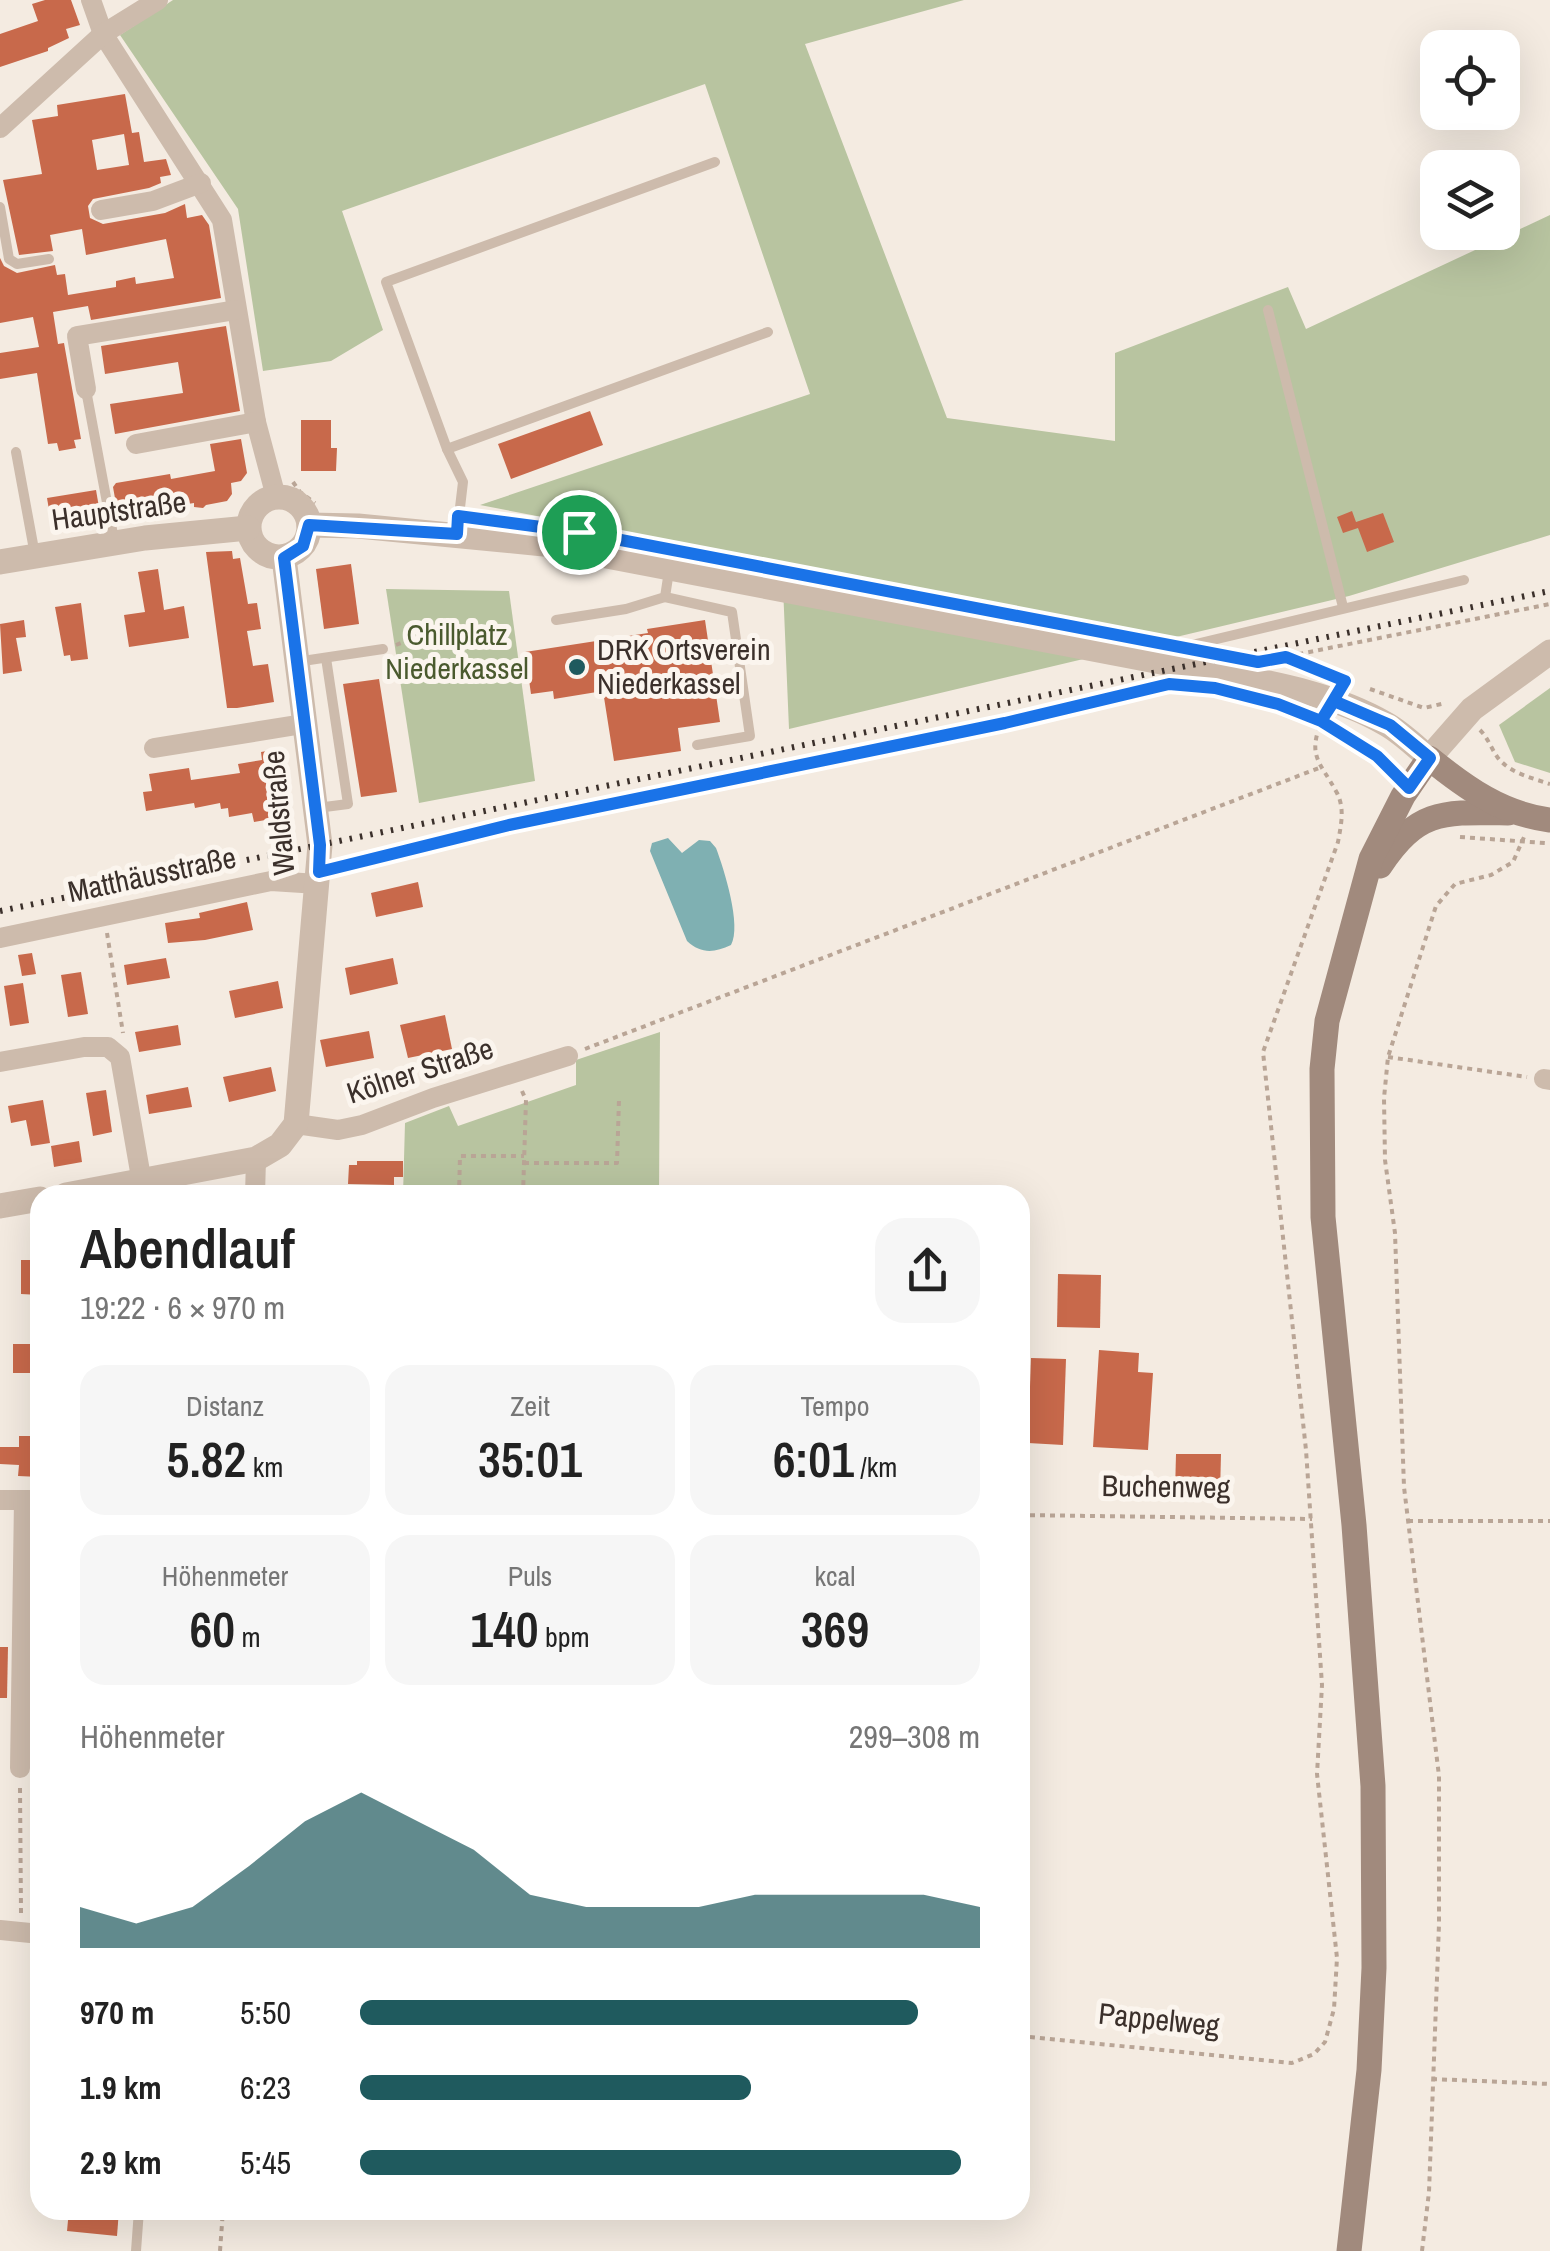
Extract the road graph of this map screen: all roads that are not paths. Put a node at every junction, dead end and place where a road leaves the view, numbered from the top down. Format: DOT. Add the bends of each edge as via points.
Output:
graph roads {
  1 [pos="92,0"];
  2 [pos="158,0"];
  3 [pos="103,34"];
  4 [pos="0,128"];
  5 [pos="715,162"];
  6 [pos="201,183"];
  7 [pos="0,207"];
  8 [pos="101,210"];
  9 [pos="49,259"];
  10 [pos="236,310"];
  11 [pos="1268,310"];
  12 [pos="768,332"];
  13 [pos="86,389"];
  14 [pos="256,422"];
  15 [pos="136,444"];
  16 [pos="447,449"];
  17 [pos="16,452"];
  18 [pos="276,497"];
  19 [pos="309,525"];
  20 [pos="248,528"];
  21 [pos="457,534"];
  22 [pos="114,542"];
  23 [pos="35,556"];
  24 [pos="284,558"];
  25 [pos="0,562"];
  26 [pos="669,570"];
  27 [pos="1464,580"];
  28 [pos="664,597"];
  29 [pos="1343,608"];
  30 [pos="556,620"];
  31 [pos="384,649"];
  32 [pos="1550,652"];
  33 [pos="326,658"];
  34 [pos="1141,658"];
  35 [pos="296,662"];
  36 [pos="304,724"];
  37 [pos="697,745"];
  38 [pos="154,748"];
  39 [pos="1430,758"];
  40 [pos="315,808"];
  41 [pos="1529,823"];
  42 [pos="319,878"];
  43 [pos="1360,895"];
  44 [pos="0,938"];
  45 [pos="568,1056"];
  46 [pos="0,1062"];
  47 [pos="296,1124"];
  48 [pos="256,1159"];
  49 [pos="142,1183"];
  50 [pos="129,1185"];
  51 [pos="255,1185"];
  52 [pos="30,1201"];
  53 [pos="0,1206"];
  54 [pos="0,1500"];
  55 [pos="30,1500"];
  56 [pos="30,1740"];
  57 [pos="20,1768"];
  58 [pos="139,2220"];
  59 [pos="136,2251"];
  60 [pos="1348,2251"];
  1 -- 3 [label="street"];
  2 -- 3 [label="street"];
  3 -- 4 [label="street"];
  3 -- 6 [label="street"];
  5 -- 16 [label="lane" via="386,282"];
  6 -- 8 [label="street"];
  6 -- 10 [label="street" via="222,220"];
  7 -- 9 [label="lane" via="9,258 17,264"];
  10 -- 13 [label="street" via="77,336"];
  10 -- 14 [label="street"];
  11 -- 29 [label="lane"];
  12 -- 16 [label="lane"];
  13 -- 22 [label="lane"];
  14 -- 15 [label="street"];
  14 -- 18 [label="street"];
  16 -- 21 [label="lane" via="463,482"];
  17 -- 23 [label="lane"];
  18 -- 19 [label="street" via="299,504"];
  18 -- 20 [label="street" via="256,507"];
  19 -- 21 [label="street"];
  19 -- 24 [label="street" via="303,546"];
  20 -- 22 [label="street, Hauptstraße"];
  20 -- 24 [label="street" via="256,548"];
  21 -- 26 [label="street"];
  22 -- 23 [label="street, Hauptstraße"];
  23 -- 25 [label="street, Hauptstraße"];
  24 -- 35 [label="street, Waldstraße"];
  26 -- 28 [label="lane"];
  26 -- 34 [label="street"];
  27 -- 29 [label="lane"];
  28 -- 30 [label="lane"];
  28 -- 37 [label="lane" via="732,612 750,736"];
  29 -- 34 [label="lane"];
  31 -- 33 [label="lane"];
  32 -- 39 [label="street" via="1465,716"];
  33 -- 35 [label="lane"];
  33 -- 40 [label="lane" via="348,804"];
  34 -- 39 [label="street" via="1390,725"];
  35 -- 36 [label="street, Waldstraße"];
  36 -- 38 [label="street"];
  36 -- 40 [label="street, Waldstraße"];
  39 -- 41 [label="main road"];
  39 -- 43 [label="main road" via="1384,829"];
  40 -- 42 [label="street, Waldstraße"];
  41 -- 43 [label="main road" via="1460,812 1418,822"];
  42 -- 44 [label="street, Matthäusstraße" via="271,881"];
  42 -- 47 [label="street, Waldstraße"];
  43 -- 60 [label="main road" via="1327,1021 1322,1069 1323,1217 1374,1804 1369,2070"];
  45 -- 47 [label="street, Kölner Straße" via="362,1125 338,1130"];
  46 -- 49 [label="street" via="84,1047 108,1047 120,1057"];
  47 -- 48 [label="street" via="280,1145"];
  48 -- 49 [label="street"];
  48 -- 51 [label="street"];
  49 -- 50 [label="street"];
  52 -- 53 [label="street"];
  54 -- 55 [label="street"];
  56 -- 57 [label="street"];
  58 -- 59 [label="lane"];
}
